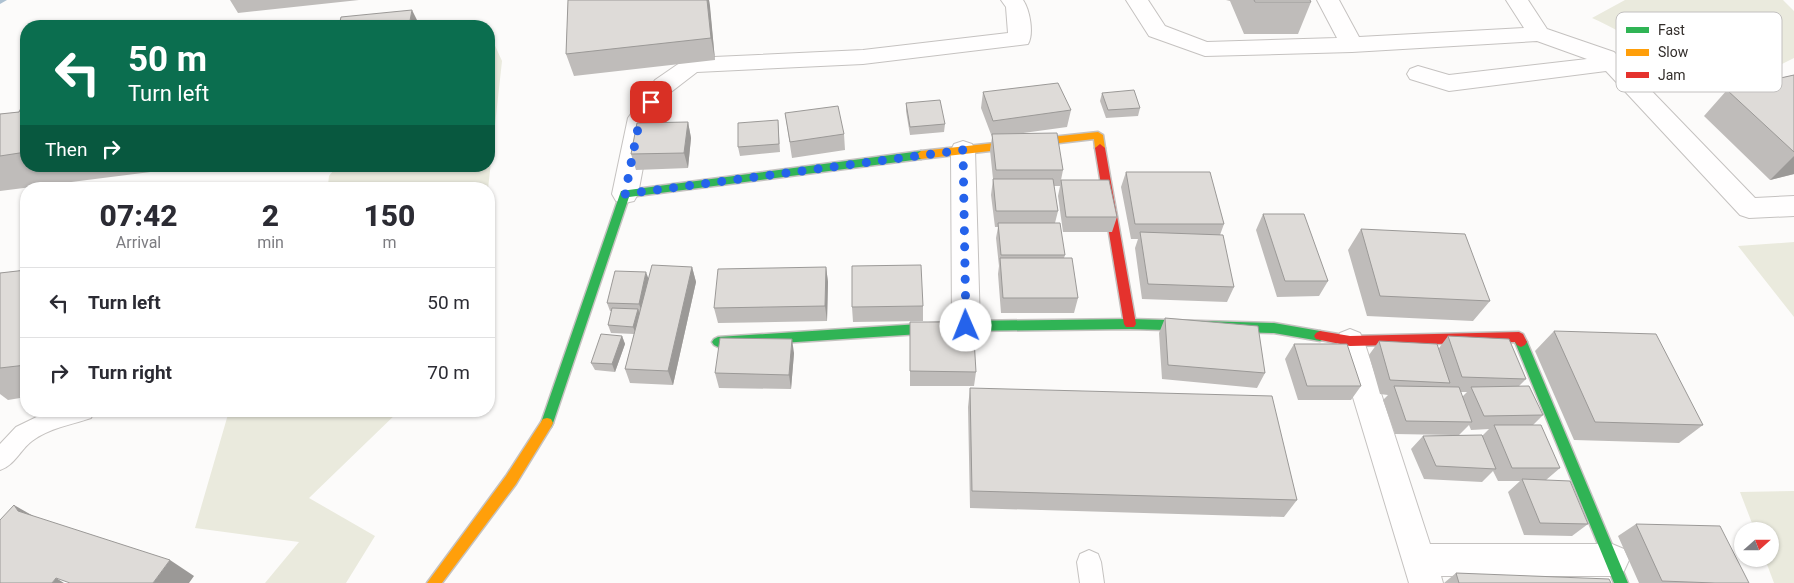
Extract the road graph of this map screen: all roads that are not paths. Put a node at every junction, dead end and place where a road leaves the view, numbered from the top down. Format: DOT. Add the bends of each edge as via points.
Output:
graph roads {
  1 [pos="1012,0"];
  2 [pos="1137,0"];
  3 [pos="1328,0"];
  4 [pos="1517,0"];
  5 [pos="1539,34"];
  6 [pos="1352,45"];
  7 [pos="1612,63"];
  8 [pos="1616,67"];
  9 [pos="1418,74"];
  10 [pos="1639,92"];
  11 [pos="963,150"];
  12 [pos="625,194"];
  13 [pos="1794,206"];
  14 [pos="1130,324"];
  15 [pos="966,326"];
  16 [pos="1350,341"];
  17 [pos="718,342"];
  18 [pos="59,417"];
  19 [pos="0,460"];
  20 [pos="1423,572"];
  21 [pos="1616,572"];
  22 [pos="434,583"];
  1 -- 12 [label="street" via="1017,7 1020,40 863,57 692,66 663,86 640,118"];
  2 -- 6 [label="street" via="1156,31 1205,49"];
  3 -- 6 [label="street"];
  4 -- 5 [label="street"];
  5 -- 6 [label="street"];
  5 -- 7 [label="street" via="1606,57"];
  7 -- 8 [label="street"];
  7 -- 9 [label="street" via="1449,83"];
  10 -- 13 [label="street" via="1749,208"];
  11 -- 12 [label="street"];
  11 -- 14 [label="street" via="1098,135"];
  11 -- 15 [label="street"];
  12 -- 22 [label="street" via="548,421 511,480"];
  14 -- 15 [label="street"];
  14 -- 16 [label="street" via="1274,328"];
  15 -- 17 [label="street"];
  16 -- 20 [label="street"];
  16 -- 21 [label="street" via="1519,337"];
  18 -- 19 [label="lane" via="24,434"];
  20 -- 21 [label="street"];
}
